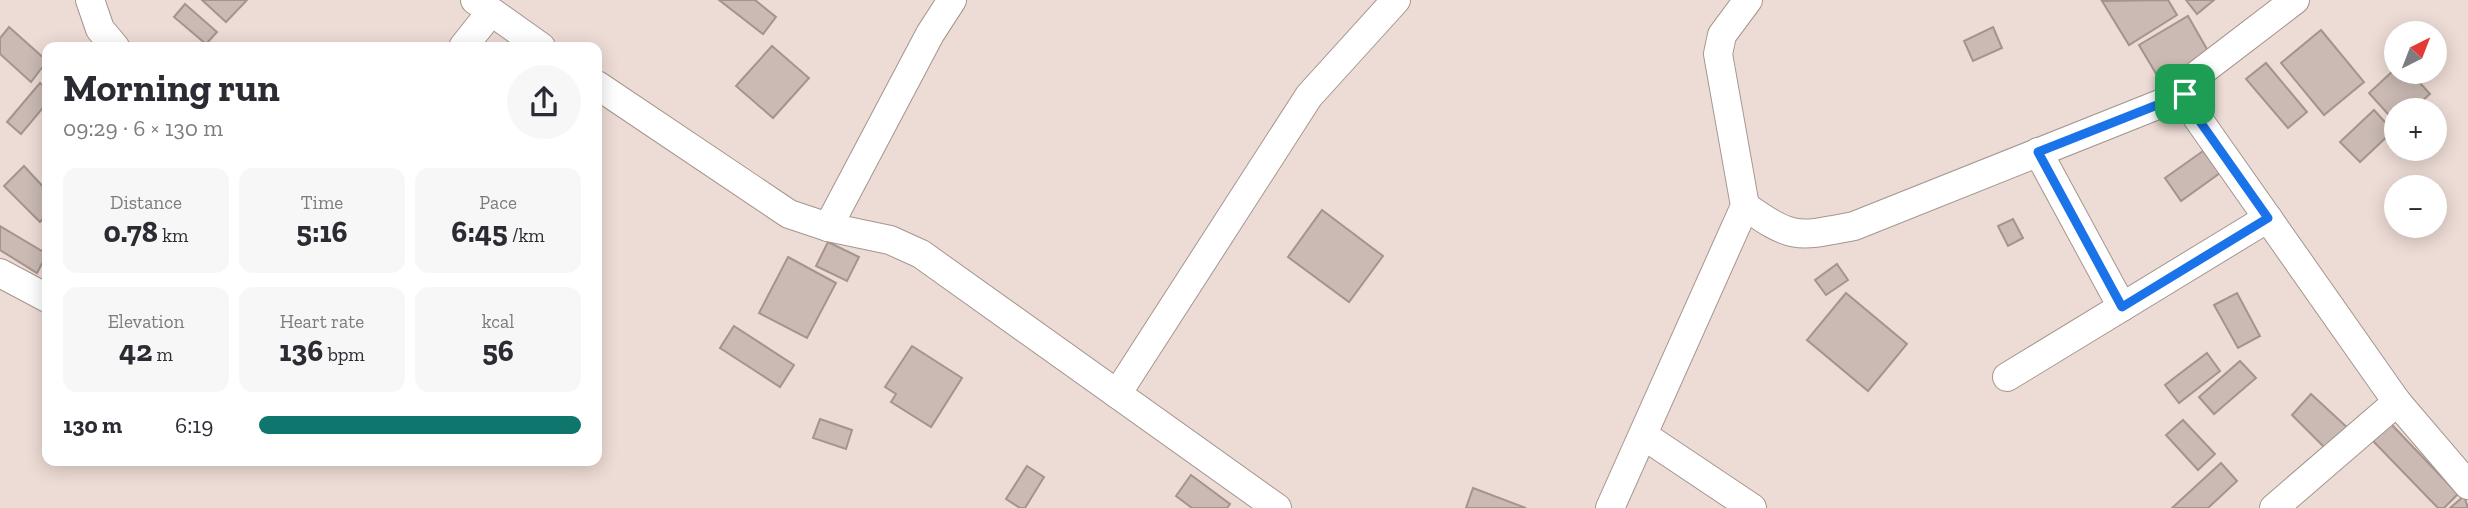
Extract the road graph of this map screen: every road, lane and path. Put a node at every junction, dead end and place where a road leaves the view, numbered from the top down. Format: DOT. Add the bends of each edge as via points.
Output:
graph roads {
  1 [pos="90,0"];
  2 [pos="952,0"];
  3 [pos="1396,0"];
  4 [pos="1748,0"];
  5 [pos="2295,0"];
  6 [pos="482,6"];
  7 [pos="111,42"];
  8 [pos="465,42"];
  9 [pos="534,42"];
  10 [pos="602,88"];
  11 [pos="2185,94"];
  12 [pos="2038,152"];
  13 [pos="1745,206"];
  14 [pos="2268,218"];
  15 [pos="828,227"];
  16 [pos="0,273"];
  17 [pos="42,296"];
  18 [pos="2122,307"];
  19 [pos="2007,377"];
  20 [pos="1117,394"];
  21 [pos="2397,402"];
  22 [pos="1643,435"];
  23 [pos="2468,485"];
  24 [pos="1277,508"];
  25 [pos="1610,508"];
  26 [pos="1752,508"];
  27 [pos="2274,508"];
  1 -- 7 [label="street" via="100,29"];
  2 -- 15 [label="street"];
  3 -- 20 [label="street" via="1309,96"];
  4 -- 13 [label="street" via="1721,35 1718,54"];
  5 -- 11 [label="street" via="2193,78"];
  6 -- 8 [label="street"];
  6 -- 9 [label="street"];
  10 -- 15 [label="street" via="789,214"];
  11 -- 12 [label="street"];
  11 -- 14 [label="street"];
  12 -- 13 [label="street" via="1841,229 1800,236 1777,229"];
  12 -- 18 [label="street"];
  13 -- 22 [label="street"];
  14 -- 18 [label="street"];
  14 -- 21 [label="street"];
  15 -- 20 [label="street" via="890,240 921,254"];
  16 -- 17 [label="street"];
  18 -- 19 [label="street"];
  20 -- 24 [label="street"];
  21 -- 23 [label="street"];
  21 -- 27 [label="street"];
  22 -- 25 [label="street"];
  22 -- 26 [label="street"];
}
